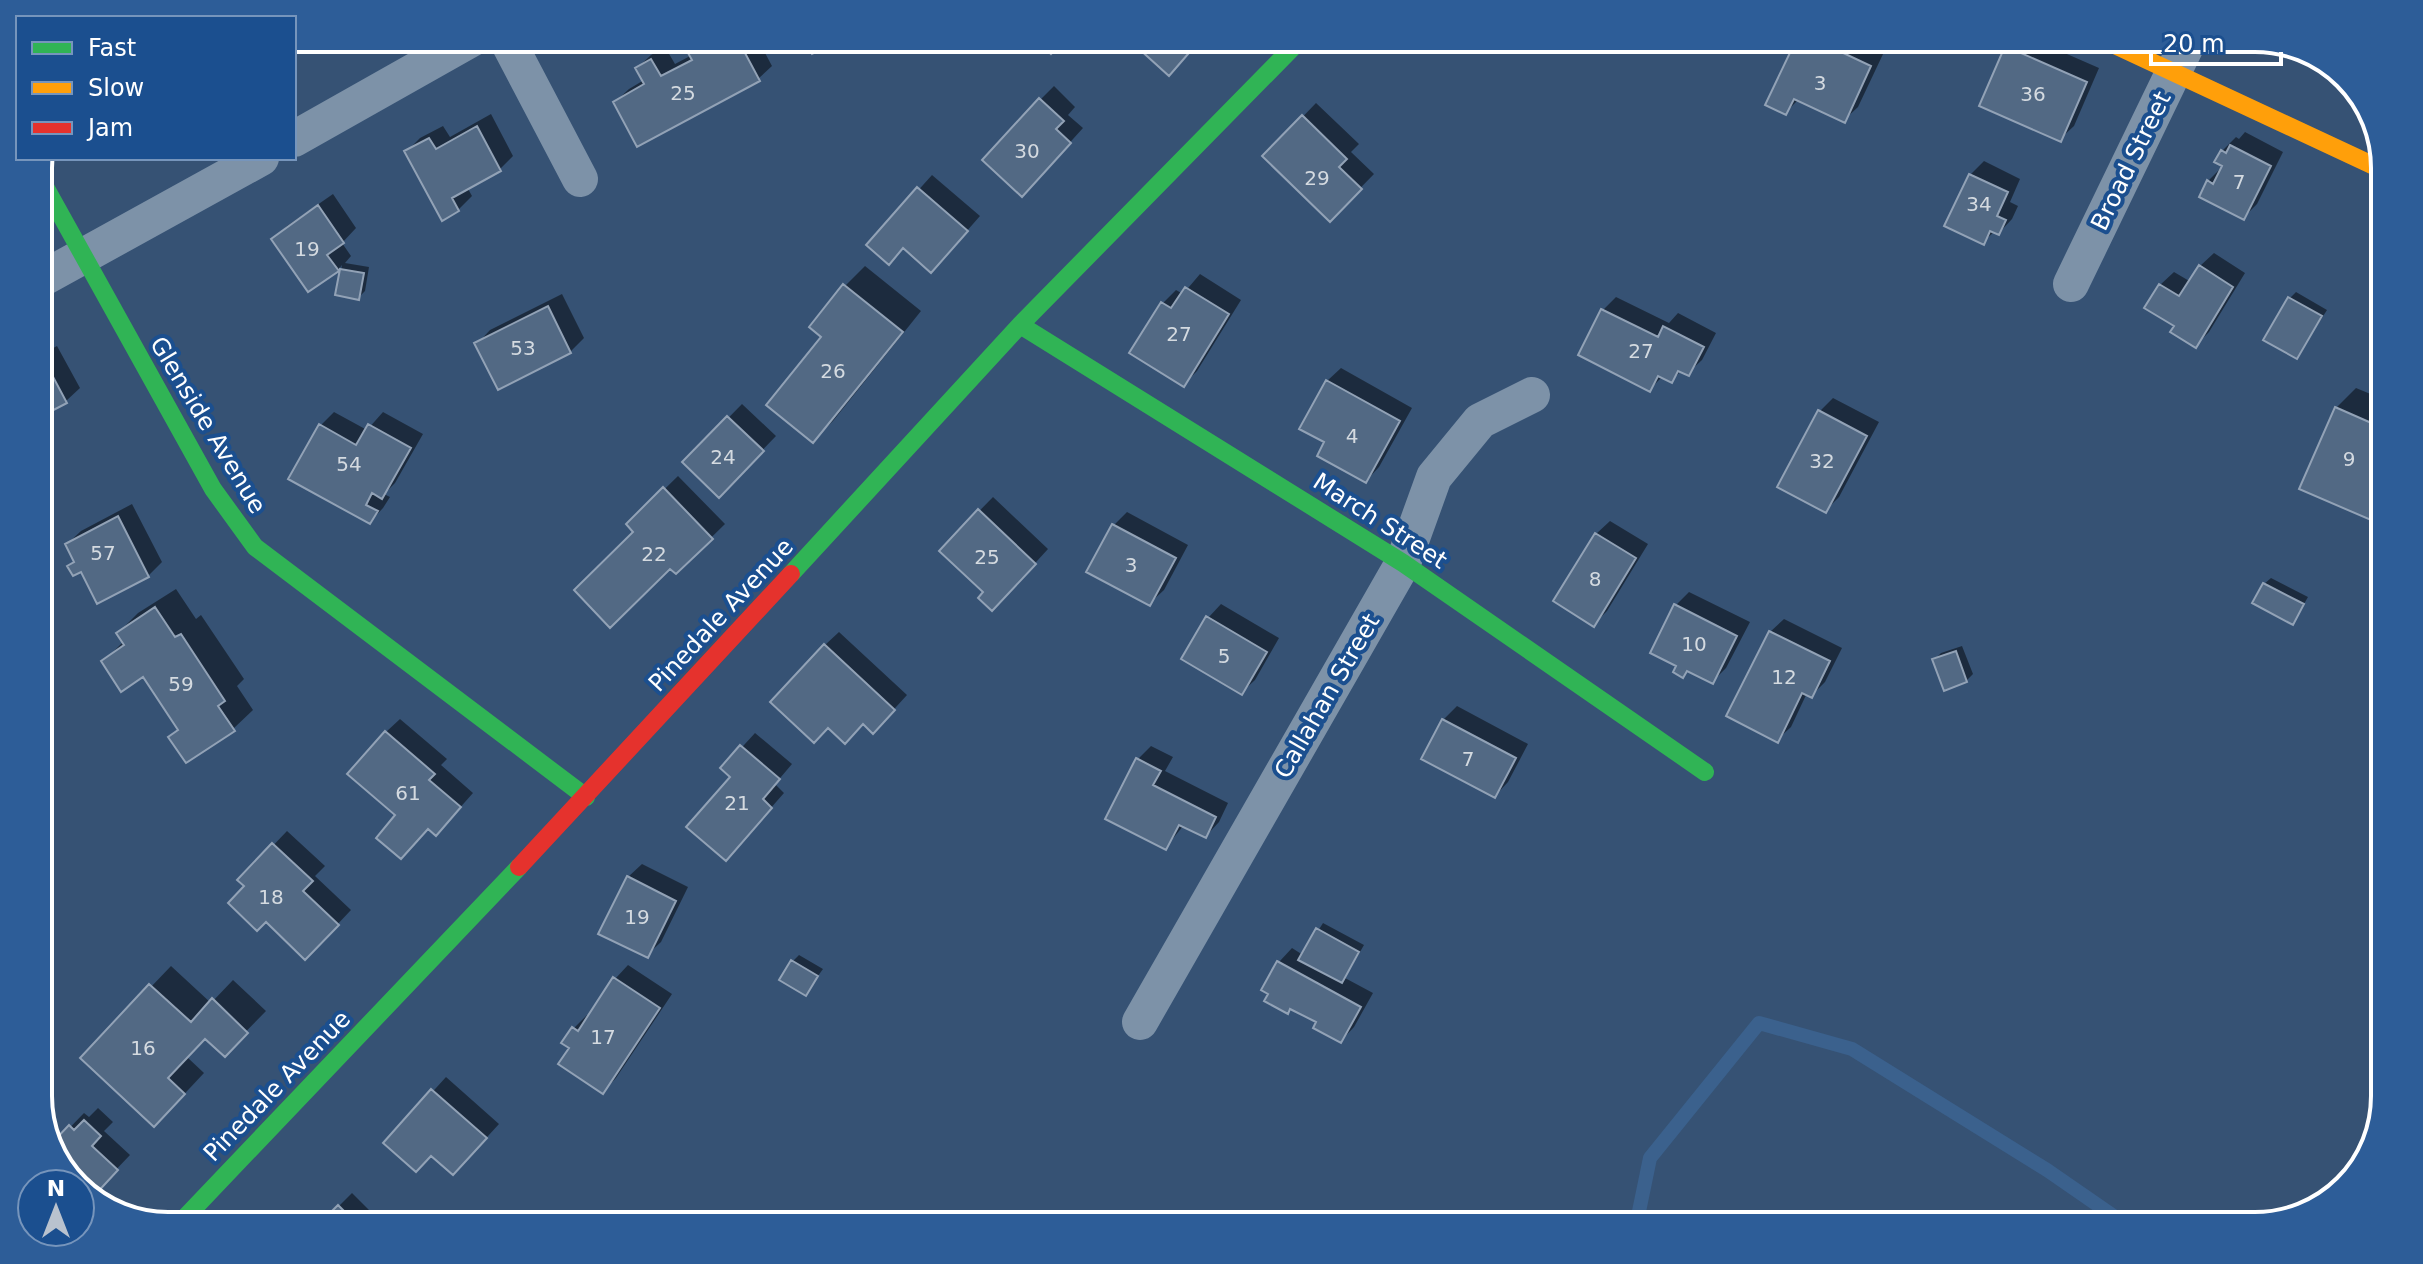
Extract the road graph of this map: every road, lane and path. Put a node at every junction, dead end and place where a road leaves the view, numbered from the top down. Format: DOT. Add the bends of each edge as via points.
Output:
graph roads {
  1 [pos="448,52"];
  2 [pos="513,52"];
  3 [pos="1288,52"];
  4 [pos="2130,52"];
  5 [pos="2183,52"];
  6 [pos="2173,72"];
  7 [pos="296,138"];
  8 [pos="257,160"];
  9 [pos="2371,164"];
  10 [pos="580,179"];
  11 [pos="52,200"];
  12 [pos="83,258"];
  13 [pos="52,274"];
  14 [pos="2071,284"];
  15 [pos="1020,325"];
  16 [pos="1532,395"];
  17 [pos="1403,563"];
  18 [pos="1705,772"];
  19 [pos="586,797"];
  20 [pos="1140,1022"];
  21 [pos="190,1212"];
  1 -- 7 [label="street"];
  2 -- 10 [label="street"];
  3 -- 15 [label="street, Pinedale Avenue"];
  4 -- 6 [label="street"];
  5 -- 6 [label="street, Broad Street"];
  6 -- 9 [label="street"];
  6 -- 14 [label="street, Broad Street"];
  8 -- 12 [label="street"];
  11 -- 12 [label="street, Glenside Avenue"];
  12 -- 13 [label="street"];
  12 -- 19 [label="street, Glenside Avenue" via="213,489 255,547"];
  15 -- 17 [label="street, March Street"];
  15 -- 19 [label="street, Pinedale Avenue"];
  16 -- 17 [label="street, Callahan Street" via="1480,421 1434,477"];
  17 -- 18 [label="street, March Street"];
  17 -- 20 [label="street, Callahan Street"];
  19 -- 21 [label="street, Pinedale Avenue"];
}
